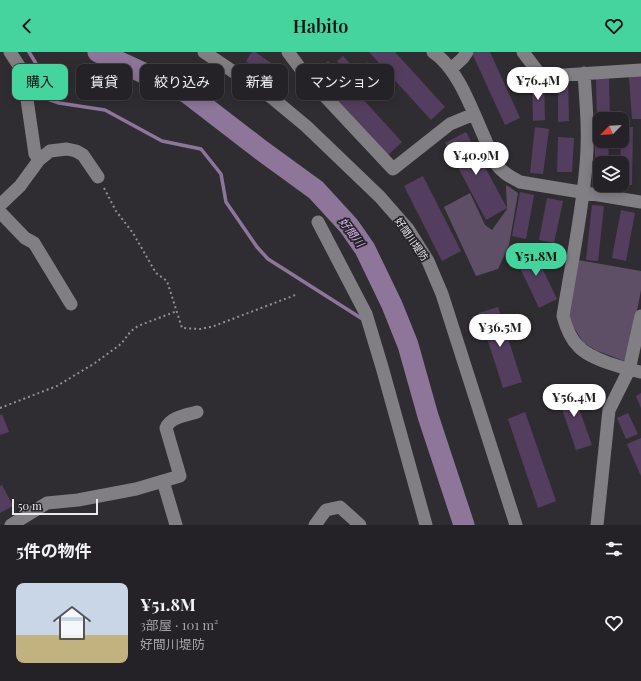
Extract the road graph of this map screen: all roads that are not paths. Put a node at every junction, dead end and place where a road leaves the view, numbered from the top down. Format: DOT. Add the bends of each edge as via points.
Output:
graph roads {
  1 [pos="10,52"];
  2 [pos="204,52"];
  3 [pos="288,52"];
  4 [pos="433,52"];
  5 [pos="467,52"];
  6 [pos="523,52"];
  7 [pos="451,69"];
  8 [pos="641,70"];
  9 [pos="584,73"];
  10 [pos="474,114"];
  11 [pos="39,160"];
  12 [pos="98,177"];
  13 [pos="583,192"];
  14 [pos="641,202"];
  15 [pos="0,205"];
  16 [pos="0,212"];
  17 [pos="318,222"];
  18 [pos="71,304"];
  19 [pos="641,316"];
  20 [pos="635,371"];
  21 [pos="197,412"];
  22 [pos="163,481"];
  23 [pos="11,525"];
  24 [pos="176,525"];
  25 [pos="315,525"];
  26 [pos="360,525"];
  27 [pos="426,525"];
  28 [pos="516,525"];
  29 [pos="597,525"];
  1 -- 11 [label="street" via="23,72 35,154"];
  2 -- 28 [label="street, 好間川堤防" via="271,97 306,126 380,197 408,229 428,260 442,294"];
  3 -- 10 [label="street" via="306,76 393,169 450,124"];
  4 -- 7 [label="street"];
  5 -- 7 [label="street"];
  6 -- 9 [label="street" via="542,75"];
  7 -- 10 [label="street"];
  8 -- 9 [label="street"];
  9 -- 13 [label="street" via="587,137"];
  10 -- 13 [label="street" via="495,163 505,174 520,182"];
  11 -- 12 [label="street" via="50,151 76,150"];
  11 -- 15 [label="street" via="20,186"];
  13 -- 14 [label="street"];
  13 -- 20 [label="street" via="563,316 566,329 578,347 593,357"];
  16 -- 18 [label="street" via="26,238 34,242"];
  17 -- 27 [label="street" via="366,314"];
  19 -- 20 [label="street"];
  20 -- 29 [label="street" via="609,410"];
  21 -- 22 [label="street" via="168,423 166,428 180,476"];
  22 -- 23 [label="street" via="78,500 47,503"];
  22 -- 24 [label="street"];
  25 -- 26 [label="street" via="326,510 340,507"];
}
